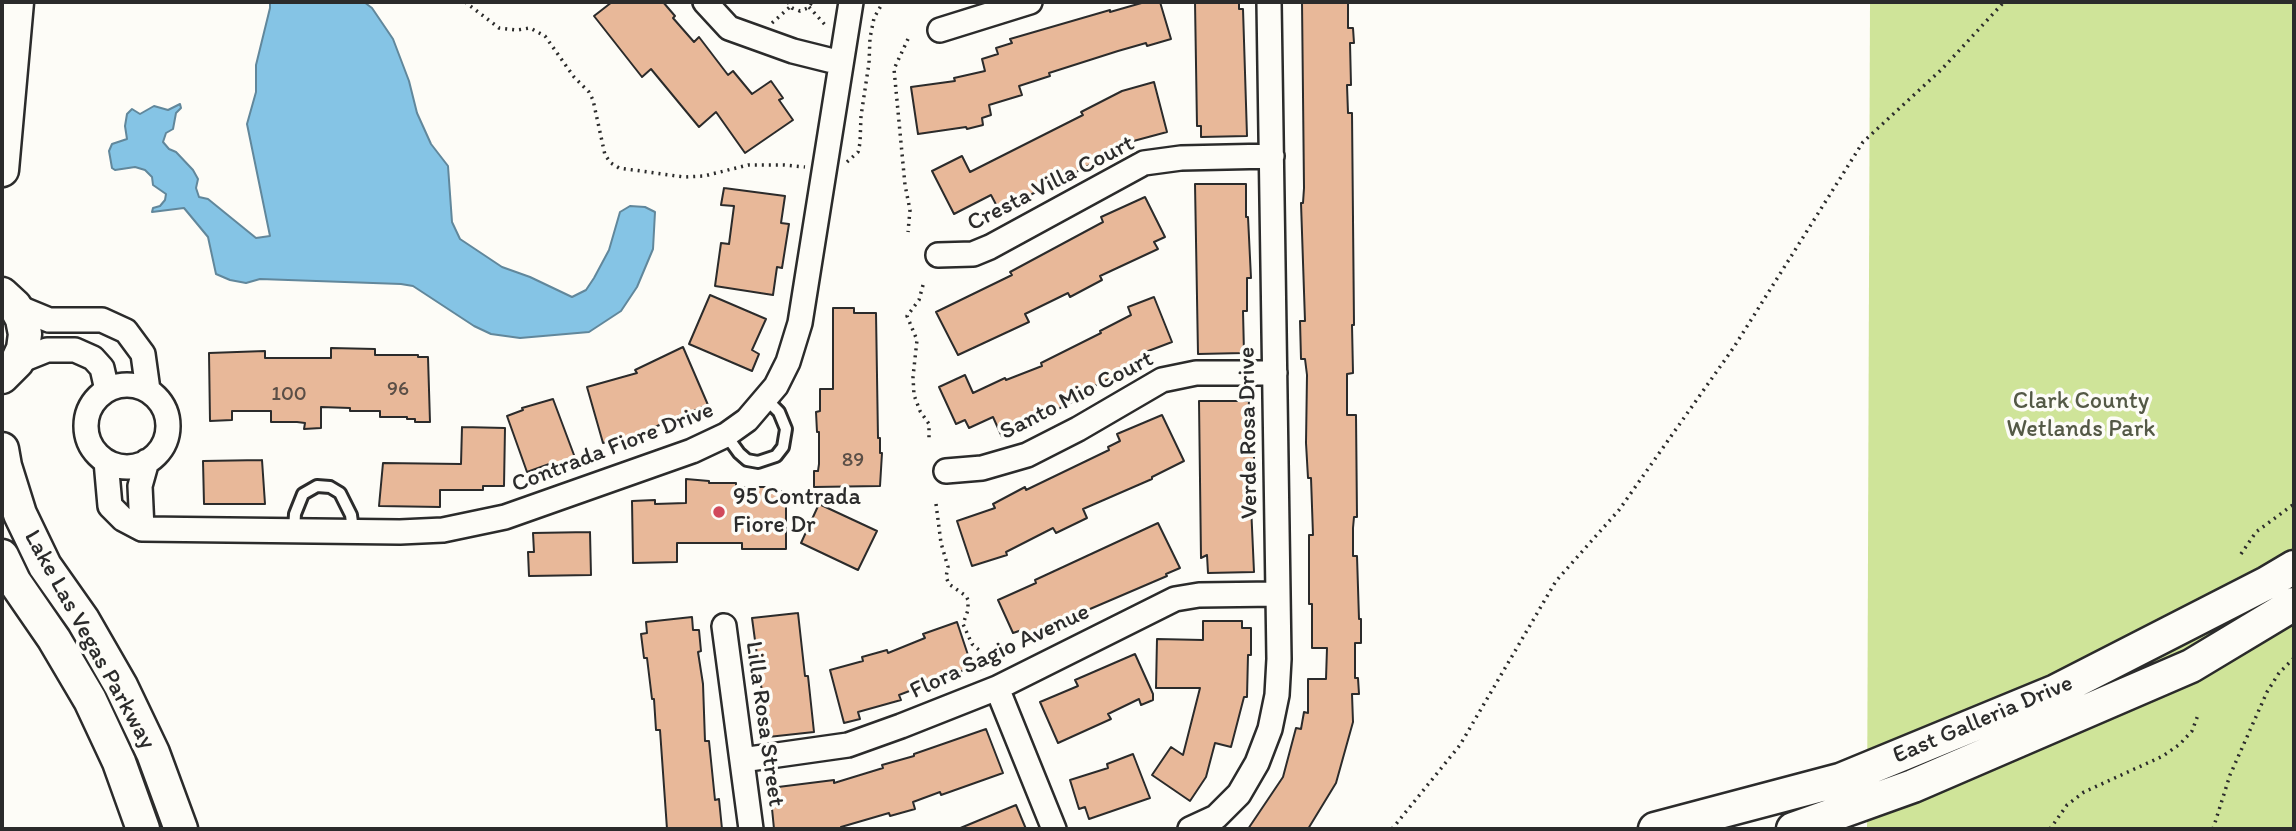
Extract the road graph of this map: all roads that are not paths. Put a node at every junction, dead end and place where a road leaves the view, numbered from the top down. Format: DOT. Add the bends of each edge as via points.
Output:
graph roads {
  1 [pos="17,2"];
  2 [pos="705,2"];
  3 [pos="851,2"];
  4 [pos="1030,2"];
  5 [pos="1269,2"];
  6 [pos="940,30"];
  7 [pos="841,62"];
  8 [pos="1272,156"];
  9 [pos="2,170"];
  10 [pos="938,255"];
  11 [pos="6,295"];
  12 [pos="77,335"];
  13 [pos="9,371"];
  14 [pos="1275,373"];
  15 [pos="107,390"];
  16 [pos="148,390"];
  17 [pos="766,399"];
  18 [pos="2,404"];
  19 [pos="726,435"];
  20 [pos="2,449"];
  21 [pos="106,461"];
  22 [pos="147,461"];
  23 [pos="946,471"];
  24 [pos="142,529"];
  25 [pos="294,530"];
  26 [pos="353,530"];
  27 [pos="2,556"];
  28 [pos="2294,567"];
  29 [pos="1278,594"];
  30 [pos="2294,604"];
  31 [pos="724,626"];
  32 [pos="991,682"];
  33 [pos="742,760"];
  34 [pos="143,829"];
  35 [pos="181,829"];
  36 [pos="751,829"];
  37 [pos="1054,829"];
  38 [pos="1190,829"];
  39 [pos="1655,829"];
  40 [pos="1793,829"];
  1 -- 9 [label="main road"];
  2 -- 7 [label="street" via="729,28"];
  3 -- 7 [label="street, Contrada Fiore Drive"];
  4 -- 6 [label="street"];
  5 -- 8 [label="street, Verde Rosa Drive"];
  7 -- 17 [label="street, Contrada Fiore Drive" via="800,323 788,362"];
  8 -- 10 [label="street, Cresta Villa Court" via="1144,163 990,247 973,254"];
  8 -- 14 [label="street, Verde Rosa Drive"];
  11 -- 12 [label="street"];
  11 -- 13 [label="main road" via="22,319 25,334 23,349"];
  12 -- 13 [label="street"];
  12 -- 15 [label="street" via="102,368"];
  12 -- 16 [label="street" via="102,320 126,331 144,354"];
  13 -- 18 [label="main road"];
  14 -- 23 [label="street, Santo Mio Court" via="1196,373 1162,380 1027,455 982,468"];
  14 -- 29 [label="street, Verde Rosa Drive"];
  15 -- 16 [label="street" via="127,385"];
  15 -- 21 [label="street" via="91,405 85,425 91,446"];
  16 -- 22 [label="street" via="163,405 168,426 162,446"];
  17 -- 19 [label="street, Contrada Fiore Drive"];
  17 -- 19 [label="lane" via="779,412 786,429 776,456 747,460"];
  19 -- 26 [label="street, Contrada Fiore Drive" via="505,517 443,530"];
  20 -- 35 [label="main road, Lake Las Vegas Parkway" via="20,514 44,566 83,620 121,686 153,753"];
  21 -- 22 [label="street" via="126,467"];
  21 -- 24 [label="street" via="110,506"];
  22 -- 24 [label="street" via="140,485"];
  24 -- 25 [label="street, Contrada Fiore Drive"];
  25 -- 26 [label="street, Contrada Fiore Drive"];
  25 -- 26 [label="lane" via="303,494 317,486 340,494"];
  27 -- 34 [label="main road, Lake Las Vegas Parkway" via="90,700"];
  28 -- 39 [label="main road, East Galleria Drive" via="2056,691 1840,780"];
  29 -- 32 [label="street, Flora Sagio Avenue" via="1175,599"];
  29 -- 38 [label="street, Verde Rosa Drive" via="1277,695 1270,729 1239,794 1216,817"];
  30 -- 40 [label="main road, East Galleria Drive" via="2191,666 1913,786"];
  31 -- 33 [label="street, Lilla Rosa Street"];
  32 -- 33 [label="street, Flora Sagio Avenue" via="848,745"];
  32 -- 37 [label="street"];
  33 -- 36 [label="street, Lilla Rosa Street"];
}
